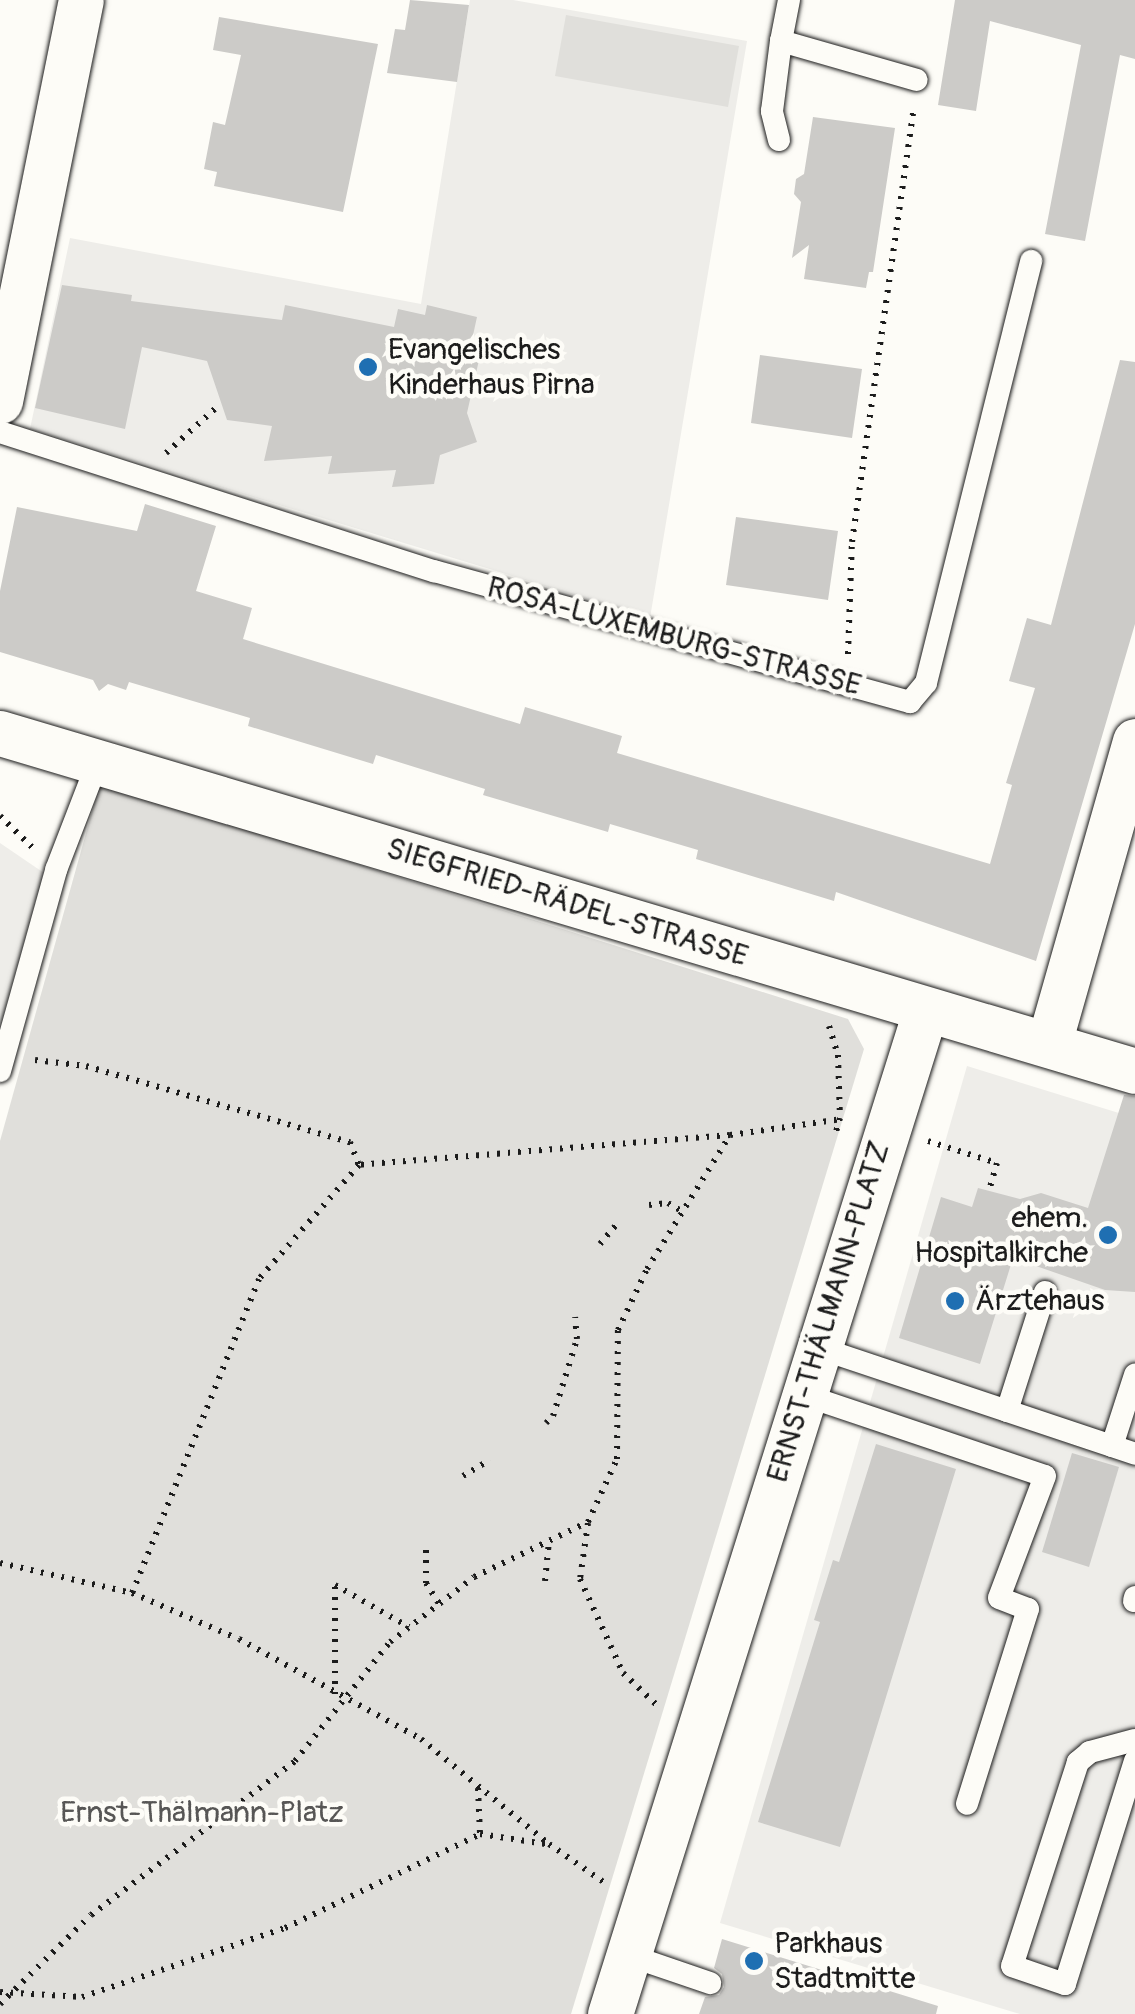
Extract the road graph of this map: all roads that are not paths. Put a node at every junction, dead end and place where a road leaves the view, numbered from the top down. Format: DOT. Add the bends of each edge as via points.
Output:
graph roads {
  1 [pos="80,0"];
  2 [pos="789,0"];
  3 [pos="781,40"];
  4 [pos="917,80"];
  5 [pos="779,140"];
  6 [pos="1031,260"];
  7 [pos="0,401"];
  8 [pos="0,432"];
  9 [pos="0,732"];
  10 [pos="1135,741"];
  11 [pos="97,764"];
  12 [pos="925,1012"];
  13 [pos="1049,1044"];
  14 [pos="0,1071"];
  15 [pos="1135,1071"];
  16 [pos="1046,1292"];
  17 [pos="819,1348"];
  18 [pos="1135,1375"];
  19 [pos="804,1395"];
  20 [pos="1007,1411"];
  21 [pos="1124,1450"];
  22 [pos="1135,1740"];
  23 [pos="1135,1762"];
  24 [pos="967,1804"];
  25 [pos="628,1955"];
  26 [pos="710,1983"];
  27 [pos="610,2014"];
  1 -- 7 [label="street"];
  2 -- 3 [label="lane"];
  3 -- 4 [label="lane"];
  3 -- 5 [label="lane" via="772,112"];
  6 -- 8 [label="lane, ROSA-LUXEMBURG-STRASSE" via="926,683 910,702 434,571"];
  9 -- 11 [label="street, SIEGFRIED-RÄDEL-STRASSE"];
  10 -- 13 [label="street"];
  11 -- 12 [label="street, SIEGFRIED-RÄDEL-STRASSE"];
  11 -- 14 [label="lane" via="56,870"];
  12 -- 13 [label="street, SIEGFRIED-RÄDEL-STRASSE"];
  12 -- 17 [label="street, ERNST-THÄLMANN-PLATZ"];
  13 -- 15 [label="street, SIEGFRIED-RÄDEL-STRASSE"];
  16 -- 20 [label="lane"];
  17 -- 19 [label="street, ERNST-THÄLMANN-PLATZ"];
  17 -- 20 [label="lane"];
  18 -- 21 [label="lane"];
  19 -- 24 [label="lane" via="1045,1476 999,1598 1028,1608"];
  19 -- 25 [label="street, ERNST-THÄLMANN-PLATZ"];
  20 -- 21 [label="lane"];
  22 -- 23 [label="lane" via="1090,1752 1078,1762 1012,1966 1065,1984"];
  25 -- 26 [label="lane"];
  25 -- 27 [label="street, ERNST-THÄLMANN-PLATZ"];
}
